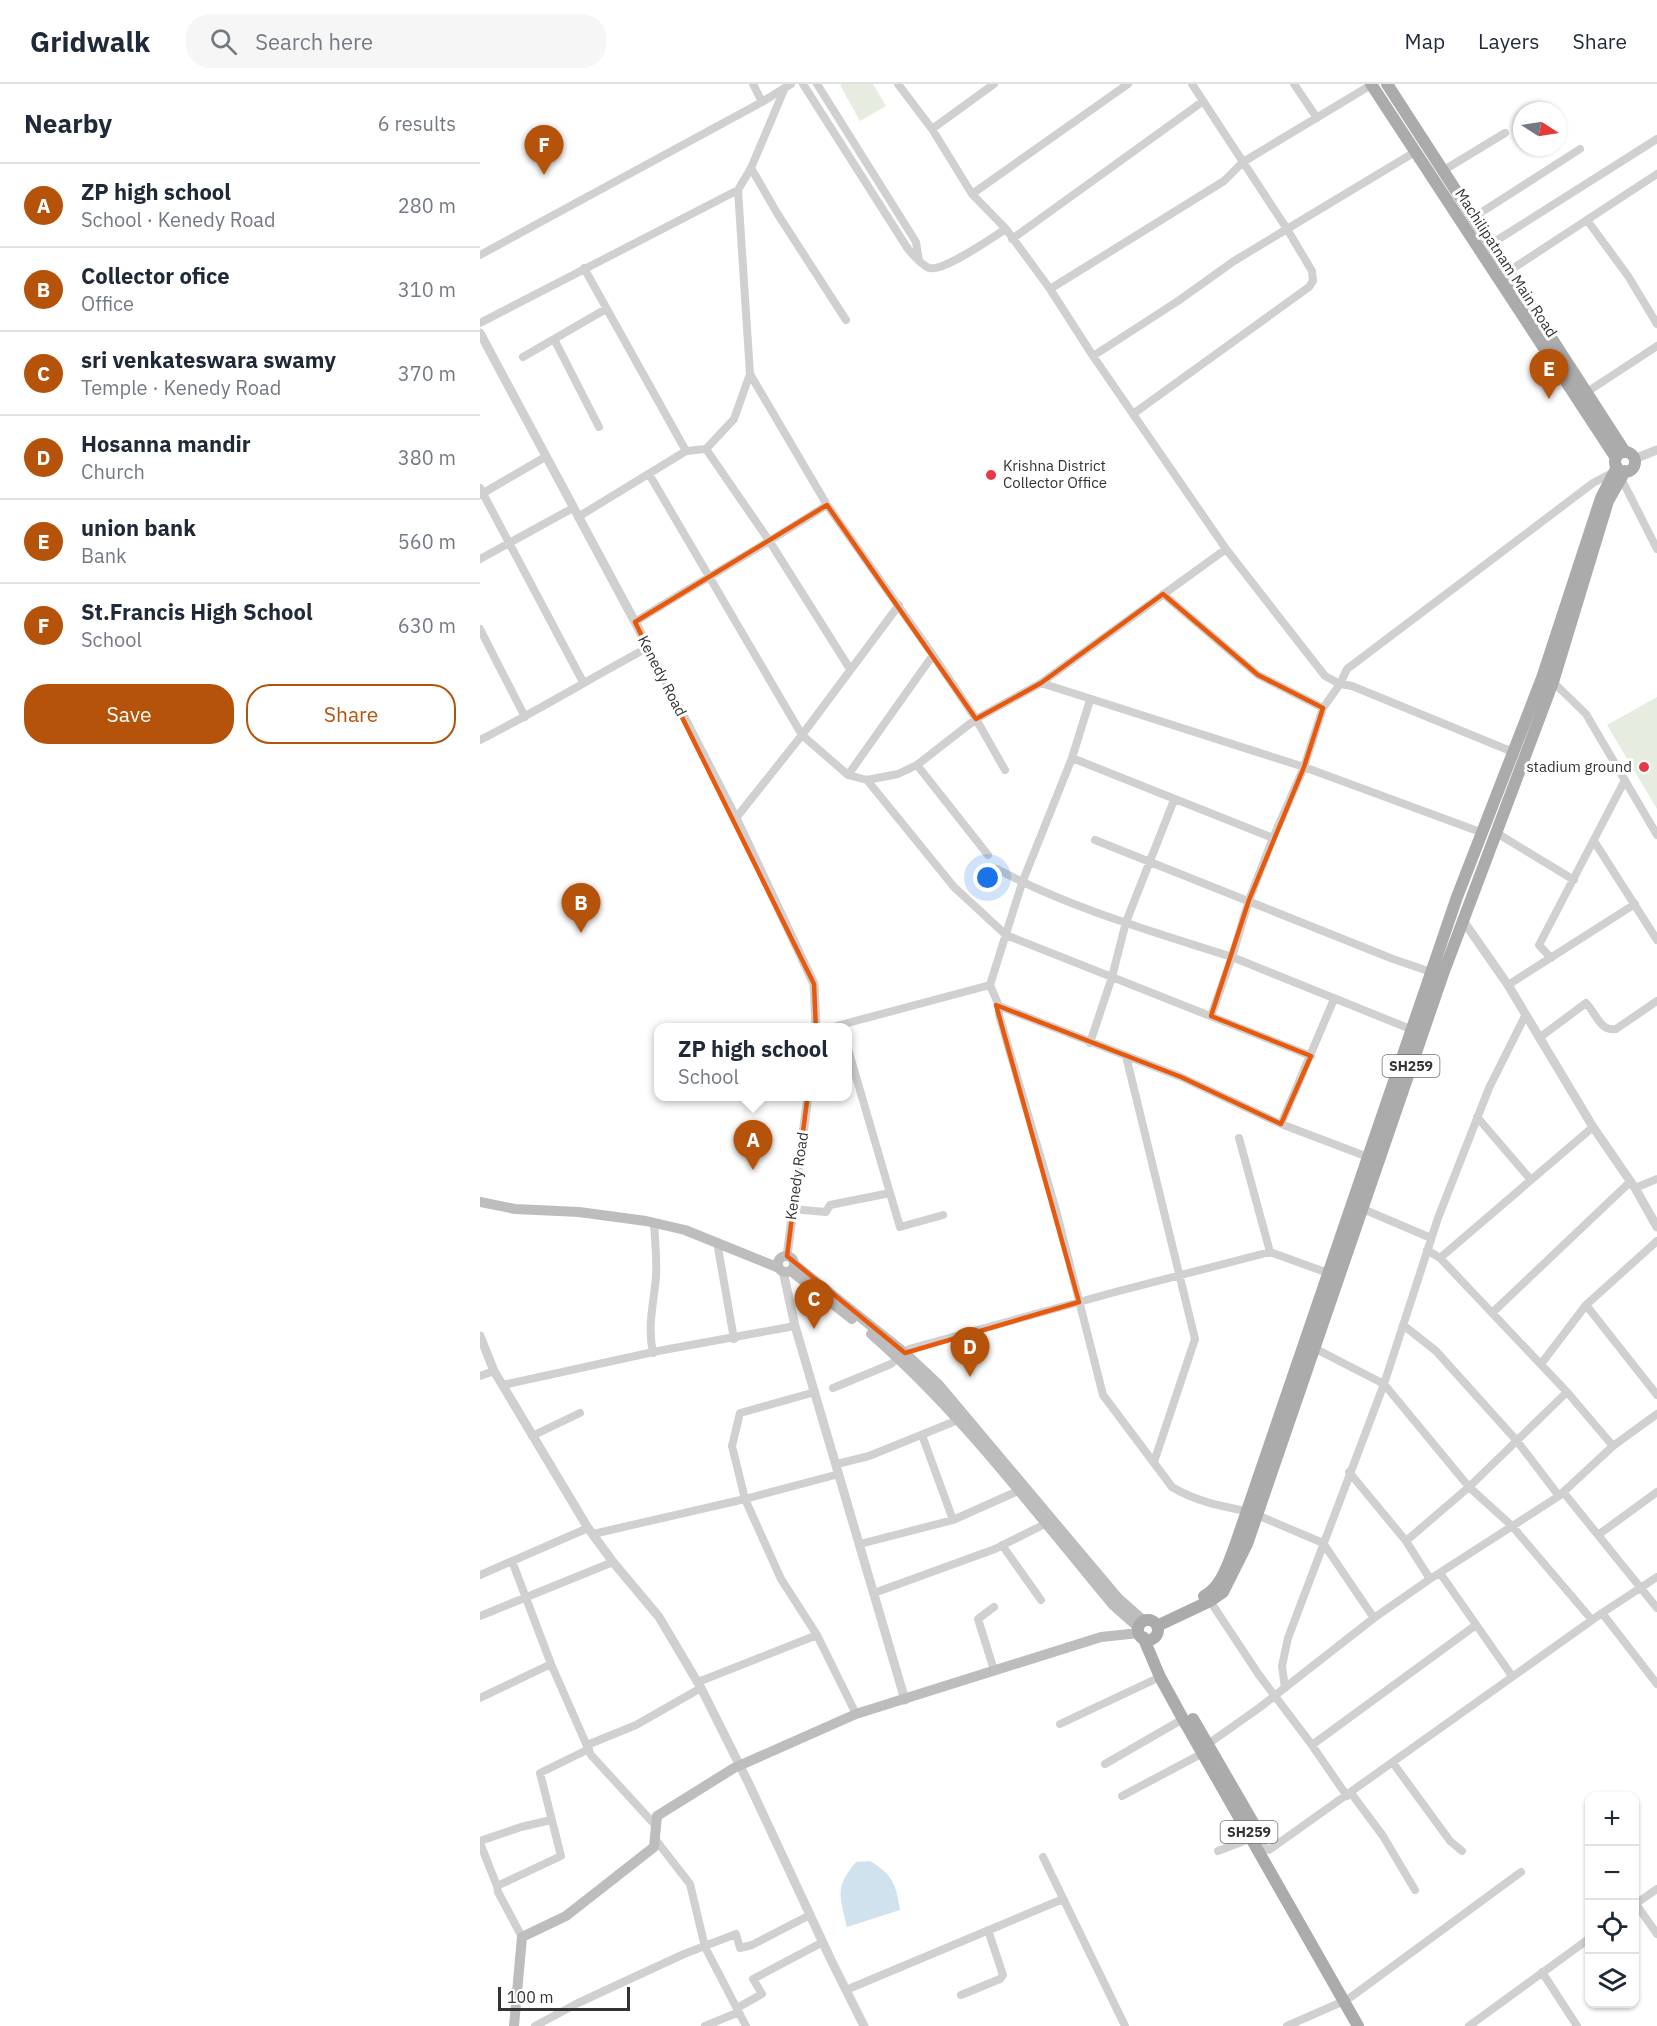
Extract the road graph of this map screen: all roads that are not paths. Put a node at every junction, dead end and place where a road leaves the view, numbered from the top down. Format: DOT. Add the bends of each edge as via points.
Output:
graph roads {
  1 [pos="753,84"];
  2 [pos="803,84"];
  3 [pos="817,84"];
  4 [pos="898,84"];
  5 [pos="994,84"];
  6 [pos="1128,84"];
  7 [pos="1192,84"];
  8 [pos="1294,84"];
  9 [pos="1371,84"];
  10 [pos="1388,84"];
  11 [pos="787,87"];
  12 [pos="762,102"];
  13 [pos="1202,102"];
  14 [pos="1317,118"];
  15 [pos="932,129"];
  16 [pos="1505,133"];
  17 [pos="1657,139"];
  18 [pos="1580,149"];
  19 [pos="1415,152"];
  20 [pos="1243,162"];
  21 [pos="751,168"];
  22 [pos="1444,170"];
  23 [pos="1657,174"];
  24 [pos="738,190"];
  25 [pos="972,194"];
  26 [pos="1474,217"];
  27 [pos="1587,220"];
  28 [pos="1006,229"];
  29 [pos="1287,229"];
  30 [pos="1012,239"];
  31 [pos="1491,244"];
  32 [pos="480,255"];
  33 [pos="920,262"];
  34 [pos="584,268"];
  35 [pos="1509,272"];
  36 [pos="1050,289"];
  37 [pos="606,309"];
  38 [pos="846,320"];
  39 [pos="480,323"];
  40 [pos="1657,324"];
  41 [pos="1540,330"];
  42 [pos="480,333"];
  43 [pos="554,339"];
  44 [pos="1657,346"];
  45 [pos="484,351"];
  46 [pos="1093,356"];
  47 [pos="523,357"];
  48 [pos="750,374"];
  49 [pos="1587,392"];
  50 [pos="1133,414"];
  51 [pos="599,427"];
  52 [pos="706,449"];
  53 [pos="1657,450"];
  54 [pos="686,451"];
  55 [pos="545,457"];
  56 [pos="1622,465"];
  57 [pos="649,474"];
  58 [pos="481,492"];
  59 [pos="827,505"];
  60 [pos="576,512"];
  61 [pos="770,542"];
  62 [pos="508,543"];
  63 [pos="1226,549"];
  64 [pos="1657,549"];
  65 [pos="480,559"];
  66 [pos="708,576"];
  67 [pos="1163,594"];
  68 [pos="899,605"];
  69 [pos="635,622"];
  70 [pos="480,629"];
  71 [pos="647,648"];
  72 [pos="933,655"];
  73 [pos="850,669"];
  74 [pos="583,682"];
  75 [pos="1553,682"];
  76 [pos="1041,683"];
  77 [pos="1340,684"];
  78 [pos="1090,700"];
  79 [pos="1323,708"];
  80 [pos="525,717"];
  81 [pos="976,719"];
  82 [pos="802,735"];
  83 [pos="480,740"];
  84 [pos="1513,752"];
  85 [pos="1072,758"];
  86 [pos="917,765"];
  87 [pos="1304,767"];
  88 [pos="1005,770"];
  89 [pos="848,775"];
  90 [pos="867,780"];
  91 [pos="1625,780"];
  92 [pos="1174,800"];
  93 [pos="736,818"];
  94 [pos="1489,832"];
  95 [pos="1657,835"];
  96 [pos="1273,838"];
  97 [pos="1095,840"];
  98 [pos="1594,841"];
  99 [pos="988,855"];
  100 [pos="1150,861"];
  101 [pos="997,869"];
  102 [pos="1574,880"];
  103 [pos="1022,883"];
  104 [pos="1249,900"];
  105 [pos="1635,904"];
  106 [pos="1457,916"];
  107 [pos="1126,922"];
  108 [pos="1006,935"];
  109 [pos="1657,940"];
  110 [pos="1232,957"];
  111 [pos="1551,958"];
  112 [pos="1431,972"];
  113 [pos="1112,977"];
  114 [pos="990,985"];
  115 [pos="1508,985"];
  116 [pos="1334,999"];
  117 [pos="1657,1001"];
  118 [pos="999,1006"];
  119 [pos="1210,1016"];
  120 [pos="1525,1016"];
  121 [pos="816,1023"];
  122 [pos="852,1023"];
  123 [pos="1416,1032"];
  124 [pos="1539,1038"];
  125 [pos="1090,1042"];
  126 [pos="1125,1056"];
  127 [pos="1311,1056"];
  128 [pos="852,1063"];
  129 [pos="807,1101"];
  130 [pos="1477,1117"];
  131 [pos="1281,1124"];
  132 [pos="1593,1126"];
  133 [pos="1239,1138"];
  134 [pos="1368,1157"];
  135 [pos="1657,1179"];
  136 [pos="1531,1180"];
  137 [pos="1632,1185"];
  138 [pos="890,1193"];
  139 [pos="480,1202"];
  140 [pos="792,1209"];
  141 [pos="1363,1209"];
  142 [pos="943,1215"];
  143 [pos="654,1223"];
  144 [pos="1657,1227"];
  145 [pos="1431,1238"];
  146 [pos="1657,1241"];
  147 [pos="717,1242"];
  148 [pos="1427,1250"];
  149 [pos="1270,1252"];
  150 [pos="1440,1258"];
  151 [pos="787,1266"];
  152 [pos="1328,1273"];
  153 [pos="1179,1277"];
  154 [pos="1079,1302"];
  155 [pos="1586,1305"];
  156 [pos="1492,1313"];
  157 [pos="1403,1325"];
  158 [pos="795,1326"];
  159 [pos="480,1336"];
  160 [pos="734,1339"];
  161 [pos="1314,1348"];
  162 [pos="653,1353"];
  163 [pos="903,1356"];
  164 [pos="1541,1364"];
  165 [pos="494,1371"];
  166 [pos="480,1376"];
  167 [pos="1384,1384"];
  168 [pos="502,1385"];
  169 [pos="834,1388"];
  170 [pos="815,1392"];
  171 [pos="1567,1392"];
  172 [pos="1657,1395"];
  173 [pos="580,1413"];
  174 [pos="1657,1414"];
  175 [pos="958,1420"];
  176 [pos="922,1435"];
  177 [pos="532,1436"];
  178 [pos="1517,1440"];
  179 [pos="1612,1446"];
  180 [pos="1154,1462"];
  181 [pos="837,1464"];
  182 [pos="1349,1472"];
  183 [pos="839,1474"];
  184 [pos="1469,1487"];
  185 [pos="1018,1491"];
  186 [pos="1657,1492"];
  187 [pos="1561,1494"];
  188 [pos="745,1499"];
  189 [pos="1252,1513"];
  190 [pos="952,1520"];
  191 [pos="1045,1524"];
  192 [pos="1512,1526"];
  193 [pos="591,1531"];
  194 [pos="1598,1535"];
  195 [pos="1406,1541"];
  196 [pos="1323,1543"];
  197 [pos="860,1544"];
  198 [pos="1002,1545"];
  199 [pos="512,1561"];
  200 [pos="613,1562"];
  201 [pos="1440,1573"];
  202 [pos="480,1575"];
  203 [pos="1657,1577"];
  204 [pos="1430,1579"];
  205 [pos="1641,1588"];
  206 [pos="874,1593"];
  207 [pos="527,1598"];
  208 [pos="1041,1600"];
  209 [pos="1210,1601"];
  210 [pos="994,1607"];
  211 [pos="1657,1608"];
  212 [pos="1602,1612"];
  213 [pos="480,1616"];
  214 [pos="1374,1618"];
  215 [pos="1592,1620"];
  216 [pos="1476,1625"];
  217 [pos="1147,1630"];
  218 [pos="817,1635"];
  219 [pos="551,1665"];
  220 [pos="994,1670"];
  221 [pos="1512,1676"];
  222 [pos="1160,1677"];
  223 [pos="1657,1684"];
  224 [pos="699,1685"];
  225 [pos="1285,1688"];
  226 [pos="1274,1696"];
  227 [pos="480,1698"];
  228 [pos="904,1700"];
  229 [pos="856,1714"];
  230 [pos="1183,1719"];
  231 [pos="1060,1724"];
  232 [pos="1312,1745"];
  233 [pos="588,1747"];
  234 [pos="1205,1748"];
  235 [pos="1393,1762"];
  236 [pos="1106,1764"];
  237 [pos="739,1766"];
  238 [pos="1349,1795"];
  239 [pos="1122,1796"];
  240 [pos="551,1820"];
  241 [pos="656,1826"];
  242 [pos="1252,1838"];
  243 [pos="655,1839"];
  244 [pos="480,1842"];
  245 [pos="1269,1850"];
  246 [pos="1218,1851"];
  247 [pos="1462,1851"];
  248 [pos="1043,1857"];
  249 [pos="1521,1872"];
  250 [pos="497,1886"];
  251 [pos="1657,1889"];
  252 [pos="1416,1890"];
  253 [pos="1064,1899"];
  254 [pos="1639,1903"];
  255 [pos="1639,1909"];
  256 [pos="810,1915"];
  257 [pos="988,1930"];
  258 [pos="1657,1934"];
  259 [pos="522,1937"];
  260 [pos="823,1942"];
  261 [pos="1585,1942"];
  262 [pos="705,1947"];
  263 [pos="1542,1972"];
  264 [pos="846,1990"];
  265 [pos="961,1995"];
  266 [pos="1348,1999"];
  267 [pos="738,2010"];
  268 [pos="1573,2025"];
  269 [pos="514,2026"];
  270 [pos="535,2026"];
  271 [pos="705,2026"];
  272 [pos="746,2026"];
  273 [pos="864,2026"];
  274 [pos="1125,2026"];
  275 [pos="1287,2026"];
  276 [pos="1358,2026"];
  277 [pos="1367,2026"];
  278 [pos="1469,2026"];
  1 -- 12 [label="street"];
  2 -- 33 [label="street"];
  3 -- 33 [label="street" via="916,242"];
  4 -- 15 [label="street"];
  5 -- 15 [label="street"];
  6 -- 25 [label="street"];
  7 -- 13 [label="street"];
  8 -- 14 [label="street"];
  9 -- 14 [label="street"];
  9 -- 19 [label="main road, Machilipatnam Main Road"];
  10 -- 22 [label="main road, Machilipatnam Main Road"];
  11 -- 12 [label="street"];
  11 -- 21 [label="street"];
  12 -- 32 [label="street"];
  13 -- 20 [label="street"];
  13 -- 30 [label="street"];
  14 -- 20 [label="street"];
  15 -- 25 [label="street"];
  16 -- 22 [label="street"];
  17 -- 31 [label="street"];
  18 -- 26 [label="street"];
  19 -- 29 [label="street"];
  19 -- 41 [label="main road, Machilipatnam Main Road"];
  20 -- 29 [label="street"];
  20 -- 36 [label="street" via="1224,181"];
  21 -- 24 [label="street"];
  21 -- 38 [label="street"];
  22 -- 26 [label="main road, Machilipatnam Main Road"];
  23 -- 27 [label="street"];
  24 -- 34 [label="street"];
  24 -- 48 [label="street"];
  25 -- 28 [label="street"];
  26 -- 31 [label="main road, Machilipatnam Main Road"];
  27 -- 35 [label="street"];
  27 -- 40 [label="street"];
  28 -- 30 [label="street"];
  28 -- 33 [label="street" via="942,267"];
  29 -- 46 [label="street"];
  29 -- 50 [label="street" via="1312,271 1309,287"];
  30 -- 36 [label="street"];
  31 -- 35 [label="main road, Machilipatnam Main Road"];
  34 -- 37 [label="street"];
  34 -- 39 [label="street"];
  35 -- 41 [label="main road, Machilipatnam Main Road"];
  36 -- 46 [label="street"];
  37 -- 43 [label="street"];
  37 -- 54 [label="street"];
  41 -- 49 [label="main road, Machilipatnam Main Road"];
  41 -- 56 [label="main road, Machilipatnam Main Road"];
  42 -- 45 [label="street, Kenedy Road"];
  43 -- 47 [label="street"];
  43 -- 51 [label="street"];
  44 -- 49 [label="street"];
  45 -- 55 [label="street, Kenedy Road"];
  46 -- 50 [label="street"];
  48 -- 52 [label="street" via="734,419"];
  48 -- 59 [label="street"];
  49 -- 56 [label="main road, Machilipatnam Main Road"];
  50 -- 63 [label="street"];
  52 -- 54 [label="street"];
  52 -- 61 [label="street"];
  53 -- 56 [label="street"];
  54 -- 57 [label="street"];
  55 -- 58 [label="street"];
  55 -- 60 [label="street, Kenedy Road"];
  56 -- 64 [label="street" via="1630,500"];
  56 -- 75 [label="main road, SH259"];
  56 -- 77 [label="street" via="1347,669"];
  56 -- 84 [label="main road, SH259" via="1600,498 1542,678"];
  57 -- 60 [label="street"];
  57 -- 66 [label="street"];
  58 -- 62 [label="street"];
  59 -- 61 [label="street"];
  59 -- 68 [label="street"];
  60 -- 62 [label="street"];
  60 -- 69 [label="street, Kenedy Road"];
  61 -- 66 [label="street"];
  61 -- 73 [label="street"];
  62 -- 65 [label="street"];
  62 -- 74 [label="street"];
  63 -- 67 [label="street"];
  63 -- 77 [label="street" via="1325,676"];
  66 -- 69 [label="street"];
  66 -- 82 [label="street"];
  67 -- 76 [label="street"];
  67 -- 79 [label="street" via="1258,675"];
  68 -- 72 [label="street"];
  68 -- 73 [label="street"];
  69 -- 71 [label="street, Kenedy Road"];
  70 -- 80 [label="street"];
  71 -- 74 [label="street"];
  71 -- 93 [label="street, Kenedy Road"];
  72 -- 81 [label="street"];
  72 -- 89 [label="street"];
  73 -- 82 [label="street"];
  74 -- 80 [label="street"];
  75 -- 91 [label="street" via="1586,714"];
  75 -- 94 [label="main road, SH259"];
  76 -- 78 [label="street"];
  76 -- 81 [label="street"];
  77 -- 79 [label="street"];
  77 -- 84 [label="street"];
  78 -- 85 [label="street"];
  78 -- 87 [label="street"];
  79 -- 87 [label="street"];
  80 -- 83 [label="street"];
  81 -- 86 [label="street"];
  81 -- 88 [label="street"];
  82 -- 89 [label="street"];
  82 -- 93 [label="street"];
  84 -- 94 [label="main road, SH259"];
  85 -- 92 [label="street"];
  85 -- 103 [label="street"];
  86 -- 90 [label="street" via="898,774"];
  86 -- 99 [label="street"];
  87 -- 94 [label="street"];
  87 -- 96 [label="street"];
  89 -- 90 [label="street"];
  90 -- 108 [label="street" via="954,887"];
  91 -- 95 [label="street"];
  91 -- 98 [label="street"];
  92 -- 96 [label="street"];
  92 -- 100 [label="street"];
  93 -- 121 [label="street, Kenedy Road" via="814,984"];
  94 -- 102 [label="street"];
  94 -- 106 [label="main road, SH259"];
  96 -- 104 [label="street"];
  97 -- 100 [label="street"];
  98 -- 102 [label="street"];
  98 -- 105 [label="street"];
  100 -- 104 [label="street"];
  100 -- 107 [label="street"];
  101 -- 103 [label="street"];
  102 -- 111 [label="street" via="1539,945"];
  103 -- 107 [label="street"];
  103 -- 108 [label="street"];
  104 -- 110 [label="street"];
  104 -- 112 [label="street"];
  105 -- 109 [label="street"];
  105 -- 111 [label="street"];
  106 -- 112 [label="main road, SH259"];
  106 -- 115 [label="street"];
  106 -- 123 [label="main road, SH259"];
  107 -- 110 [label="street"];
  107 -- 113 [label="street"];
  108 -- 113 [label="street"];
  108 -- 114 [label="street"];
  110 -- 116 [label="street"];
  110 -- 119 [label="street"];
  111 -- 115 [label="street"];
  112 -- 123 [label="main road, SH259"];
  113 -- 119 [label="street"];
  113 -- 125 [label="street"];
  114 -- 118 [label="street"];
  114 -- 122 [label="street"];
  115 -- 120 [label="street"];
  116 -- 123 [label="street"];
  116 -- 127 [label="street"];
  117 -- 124 [label="street" via="1611,1030 1606,1030 1586,1003"];
  118 -- 125 [label="street"];
  118 -- 154 [label="street"];
  119 -- 127 [label="street"];
  120 -- 124 [label="street"];
  120 -- 130 [label="street"];
  123 -- 134 [label="main road, SH259"];
  123 -- 141 [label="main road, SH259"];
  124 -- 132 [label="street"];
  125 -- 126 [label="street"];
  126 -- 131 [label="street" via="1181,1077"];
  126 -- 153 [label="street"];
  127 -- 131 [label="street"];
  128 -- 138 [label="street"];
  129 -- 140 [label="street, Kenedy Road"];
  130 -- 136 [label="street"];
  130 -- 145 [label="street"];
  131 -- 134 [label="street"];
  132 -- 136 [label="street"];
  132 -- 137 [label="street"];
  133 -- 149 [label="street"];
  134 -- 152 [label="main road, SH259"];
  135 -- 137 [label="street"];
  136 -- 150 [label="street"];
  137 -- 144 [label="street"];
  137 -- 156 [label="street"];
  138 -- 140 [label="street" via="830,1205 826,1212"];
  138 -- 142 [label="street" via="900,1227"];
  139 -- 143 [label="main road"];
  140 -- 151 [label="street, Kenedy Road"];
  141 -- 145 [label="street"];
  141 -- 161 [label="main road, SH259"];
  143 -- 147 [label="main road"];
  143 -- 162 [label="street" via="656,1279 650,1320"];
  145 -- 148 [label="street"];
  146 -- 155 [label="street"];
  147 -- 151 [label="main road"];
  147 -- 160 [label="street"];
  148 -- 150 [label="street"];
  148 -- 157 [label="street"];
  149 -- 152 [label="street"];
  149 -- 153 [label="street"];
  150 -- 156 [label="street"];
  151 -- 158 [label="street, Kenedy Road"];
  151 -- 163 [label="main road"];
  152 -- 189 [label="main road, SH259"];
  153 -- 154 [label="street"];
  153 -- 180 [label="street" via="1195,1339"];
  154 -- 163 [label="street" via="909,1349"];
  154 -- 180 [label="street" via="1103,1395"];
  155 -- 164 [label="street"];
  155 -- 172 [label="street"];
  156 -- 164 [label="street"];
  157 -- 167 [label="street"];
  157 -- 178 [label="street" via="1436,1351"];
  158 -- 160 [label="street"];
  158 -- 170 [label="street, Kenedy Road"];
  159 -- 165 [label="street"];
  160 -- 162 [label="street"];
  161 -- 167 [label="street"];
  161 -- 189 [label="main road, SH259"];
  162 -- 168 [label="street"];
  163 -- 169 [label="street"];
  163 -- 175 [label="main road"];
  163 -- 217 [label="main road" via="960,1408"];
  164 -- 171 [label="street"];
  165 -- 166 [label="street"];
  165 -- 168 [label="street"];
  167 -- 182 [label="street"];
  167 -- 184 [label="street"];
  168 -- 177 [label="street"];
  170 -- 181 [label="street, Kenedy Road"];
  170 -- 188 [label="street" via="740,1413 732,1446"];
  171 -- 178 [label="street"];
  171 -- 179 [label="street"];
  173 -- 177 [label="street"];
  174 -- 179 [label="street"];
  175 -- 176 [label="street"];
  175 -- 185 [label="main road"];
  176 -- 181 [label="street"];
  176 -- 190 [label="street"];
  177 -- 193 [label="street"];
  178 -- 184 [label="street"];
  178 -- 187 [label="street"];
  179 -- 187 [label="street"];
  180 -- 189 [label="street" via="1172,1487 1188,1497"];
  181 -- 183 [label="street, Kenedy Road"];
  182 -- 195 [label="street"];
  182 -- 196 [label="street"];
  183 -- 188 [label="street"];
  183 -- 197 [label="street, Kenedy Road"];
  184 -- 192 [label="street"];
  184 -- 195 [label="street"];
  185 -- 190 [label="street"];
  185 -- 191 [label="main road"];
  186 -- 194 [label="street"];
  187 -- 192 [label="street"];
  187 -- 194 [label="street"];
  188 -- 193 [label="street"];
  188 -- 218 [label="street" via="781,1579"];
  189 -- 196 [label="street"];
  189 -- 209 [label="main road, SH259" via="1247,1544 1223,1592"];
  189 -- 217 [label="main road, SH259" via="1210,1593"];
  190 -- 197 [label="street"];
  191 -- 198 [label="street"];
  191 -- 217 [label="main road" via="1113,1605"];
  192 -- 201 [label="street"];
  192 -- 215 [label="street"];
  193 -- 199 [label="street"];
  193 -- 200 [label="street"];
  194 -- 205 [label="street"];
  195 -- 204 [label="street"];
  196 -- 214 [label="street"];
  196 -- 225 [label="street" via="1285,1648"];
  197 -- 206 [label="street, Kenedy Road"];
  198 -- 206 [label="street"];
  198 -- 208 [label="street"];
  199 -- 202 [label="street"];
  199 -- 207 [label="street"];
  200 -- 207 [label="street"];
  200 -- 224 [label="street" via="659,1617"];
  201 -- 204 [label="street"];
  201 -- 216 [label="street"];
  203 -- 205 [label="street"];
  204 -- 214 [label="street"];
  205 -- 211 [label="street"];
  205 -- 212 [label="street"];
  206 -- 228 [label="street, Kenedy Road"];
  207 -- 213 [label="street"];
  207 -- 219 [label="street"];
  209 -- 217 [label="main road, SH259"];
  209 -- 226 [label="street"];
  210 -- 220 [label="street" via="978,1619 979,1636"];
  212 -- 215 [label="street"];
  212 -- 223 [label="street"];
  214 -- 225 [label="street"];
  215 -- 221 [label="street"];
  216 -- 221 [label="street"];
  216 -- 232 [label="street"];
  217 -- 220 [label="main road" via="1101,1637"];
  217 -- 222 [label="main road, SH259"];
  217 -- 234 [label="main road, SH259"];
  218 -- 224 [label="street"];
  218 -- 229 [label="street"];
  219 -- 227 [label="street"];
  219 -- 233 [label="street"];
  220 -- 228 [label="main road"];
  221 -- 235 [label="street"];
  222 -- 230 [label="main road, SH259"];
  222 -- 231 [label="street"];
  224 -- 233 [label="street" via="636,1725"];
  224 -- 237 [label="street"];
  225 -- 226 [label="street"];
  226 -- 232 [label="street"];
  226 -- 234 [label="street"];
  228 -- 229 [label="main road"];
  229 -- 237 [label="main road"];
  230 -- 234 [label="main road, SH259"];
  230 -- 236 [label="street"];
  232 -- 238 [label="street"];
  233 -- 240 [label="street" via="540,1773"];
  233 -- 241 [label="street"];
  234 -- 239 [label="street"];
  234 -- 242 [label="main road, SH259"];
  234 -- 245 [label="main road, SH259"];
  235 -- 238 [label="street"];
  235 -- 247 [label="street"];
  237 -- 241 [label="main road" via="657,1816"];
  237 -- 256 [label="street"];
  238 -- 245 [label="street"];
  238 -- 252 [label="street" via="1383,1836"];
  240 -- 244 [label="street"];
  240 -- 250 [label="street" via="561,1856"];
  241 -- 243 [label="main road"];
  242 -- 245 [label="street"];
  242 -- 246 [label="street"];
  242 -- 266 [label="main road, SH259"];
  243 -- 259 [label="main road" via="654,1847 566,1916"];
  243 -- 262 [label="street" via="690,1884"];
  244 -- 250 [label="street"];
  245 -- 266 [label="main road, SH259"];
  248 -- 253 [label="street"];
  249 -- 266 [label="street"];
  250 -- 259 [label="street"];
  251 -- 254 [label="street"];
  253 -- 257 [label="street"];
  253 -- 274 [label="street"];
  255 -- 258 [label="street"];
  256 -- 260 [label="street"];
  256 -- 262 [label="street" via="752,1945 740,1948 736,1934"];
  257 -- 264 [label="street"];
  257 -- 265 [label="street" via="1003,1975"];
  259 -- 269 [label="main road"];
  260 -- 264 [label="street"];
  260 -- 267 [label="street" via="753,1979 762,1994"];
  261 -- 263 [label="street"];
  262 -- 267 [label="street"];
  262 -- 270 [label="street"];
  263 -- 268 [label="street"];
  263 -- 278 [label="street"];
  264 -- 273 [label="street"];
  266 -- 275 [label="street"];
  266 -- 276 [label="main road, SH259"];
  266 -- 277 [label="main road, SH259"];
  267 -- 271 [label="street"];
  267 -- 272 [label="street"];
}
